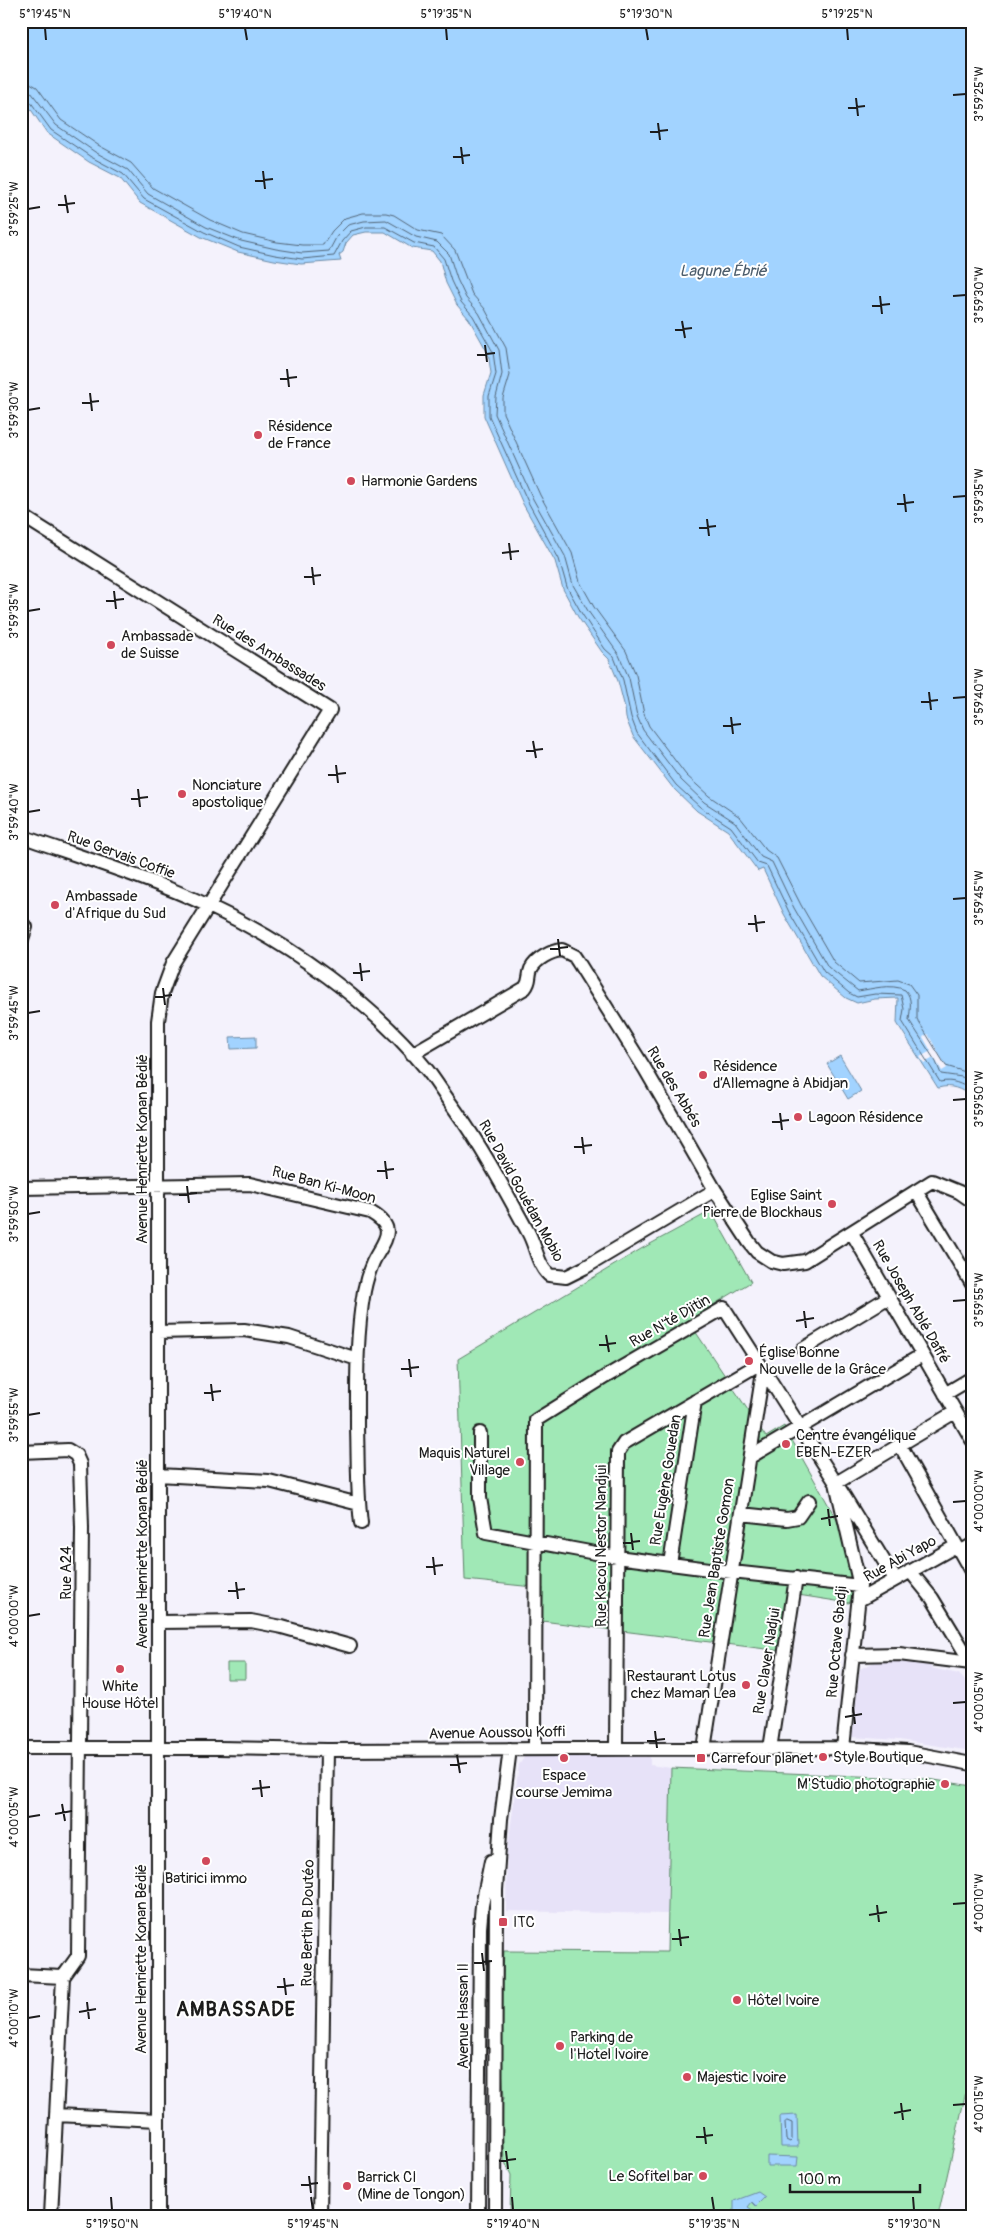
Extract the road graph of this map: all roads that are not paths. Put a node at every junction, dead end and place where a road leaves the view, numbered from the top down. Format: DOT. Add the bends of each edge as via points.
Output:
graph roads {
  1 [pos="21,515"];
  2 [pos="21,836"];
  3 [pos="209,906"];
  4 [pos="26,928"];
  5 [pos="21,942"];
  6 [pos="412,1054"];
  7 [pos="158,1186"];
  8 [pos="21,1188"];
  9 [pos="715,1190"];
  10 [pos="916,1191"];
  11 [pos="972,1201"];
  12 [pos="852,1233"];
  13 [pos="972,1284"];
  14 [pos="889,1297"];
  15 [pos="158,1332"];
  16 [pos="803,1349"];
  17 [pos="922,1355"];
  18 [pos="357,1359"];
  19 [pos="761,1368"];
  20 [pos="972,1378"];
  21 [pos="945,1394"];
  22 [pos="696,1401"];
  23 [pos="955,1412"];
  24 [pos="799,1426"];
  25 [pos="480,1433"];
  26 [pos="972,1440"];
  27 [pos="900,1444"];
  28 [pos="21,1452"];
  29 [pos="750,1457"];
  30 [pos="158,1475"];
  31 [pos="836,1483"];
  32 [pos="809,1501"];
  33 [pos="359,1504"];
  34 [pos="741,1514"];
  35 [pos="361,1522"];
  36 [pos="536,1542"];
  37 [pos="972,1545"];
  38 [pos="958,1549"];
  39 [pos="617,1557"];
  40 [pos="670,1564"];
  41 [pos="910,1571"];
  42 [pos="732,1572"];
  43 [pos="972,1573"];
  44 [pos="796,1578"];
  45 [pos="895,1579"];
  46 [pos="860,1586"];
  47 [pos="858,1600"];
  48 [pos="158,1622"];
  49 [pos="350,1646"];
  50 [pos="852,1655"];
  51 [pos="971,1664"];
  52 [pos="21,1748"];
  53 [pos="79,1748"];
  54 [pos="534,1748"];
  55 [pos="616,1748"];
  56 [pos="844,1748"];
  57 [pos="157,1749"];
  58 [pos="510,1749"];
  59 [pos="704,1749"];
  60 [pos="770,1749"];
  61 [pos="327,1750"];
  62 [pos="972,1764"];
  63 [pos="501,1819"];
  64 [pos="21,1975"];
  65 [pos="63,1976"];
  66 [pos="57,2115"];
  67 [pos="158,2120"];
  68 [pos="51,2216"];
  69 [pos="158,2216"];
  70 [pos="320,2216"];
  71 [pos="478,2216"];
  72 [pos="495,2216"];
  1 -- 3 [label="street, Rue des Ambassades" via="330,710"];
  2 -- 3 [label="street, Rue Gervais Coffie"];
  3 -- 6 [label="street, Rue David Gouédan Mobio" via="253,929 332,981 369,1010"];
  3 -- 7 [label="street, Avenue Henriette Konan Bédié" via="173,963 162,993 158,1021"];
  4 -- 5 [label="street"];
  6 -- 9 [label="street, Rue David Gouédan Mobio" via="428,1071 485,1155 529,1233 540,1264 549,1275 566,1277 584,1268"];
  6 -- 9 [label="street, Rue des Abbés" via="525,988 530,983 530,972 541,958 557,950 568,951 645,1069"];
  7 -- 8 [label="street"];
  7 -- 15 [label="street, Avenue Henriette Konan Bédié"];
  7 -- 18 [label="street, Rue Ban Ki-Moon" via="259,1184 370,1212 380,1218 386,1229 386,1241 368,1274"];
  9 -- 12 [label="street, Rue des Abbés" via="749,1242 771,1261 783,1264 805,1261"];
  10 -- 11 [label="street, Rue des Abbés" via="932,1181"];
  10 -- 12 [label="street, Rue des Abbés"];
  10 -- 13 [label="street"];
  12 -- 14 [label="street, Rue Joseph Ablé Daffé"];
  14 -- 16 [label="street"];
  14 -- 17 [label="street, Rue Joseph Ablé Daffé"];
  15 -- 18 [label="street" via="244,1330 290,1337"];
  15 -- 30 [label="street, Avenue Henriette Konan Bédié"];
  17 -- 21 [label="street, Rue Joseph Ablé Daffé"];
  17 -- 24 [label="street"];
  18 -- 33 [label="street, Rue Ban Ki-Moon"];
  19 -- 22 [label="street, Rue Kacou Nestor Nandjui"];
  19 -- 24 [label="street, Rue N'té Djitin"];
  19 -- 29 [label="street, Rue Jean Baptiste Gomon"];
  19 -- 36 [label="street, Rue N'té Djitin" via="724,1308 536,1420"];
  20 -- 21 [label="street"];
  21 -- 23 [label="street, Rue Joseph Ablé Daffé"];
  22 -- 39 [label="street, Rue Kacou Nestor Nandjui" via="620,1447"];
  22 -- 40 [label="street, Rue Eugène Gouedan"];
  23 -- 26 [label="street, Rue Joseph Ablé Daffé"];
  23 -- 27 [label="street"];
  24 -- 29 [label="street"];
  24 -- 31 [label="street, Rue N'té Djitin"];
  25 -- 36 [label="street" via="480,1498 486,1533"];
  27 -- 31 [label="street"];
  27 -- 38 [label="street"];
  28 -- 53 [label="street, Rue A24" via="68,1450 75,1454 80,1464"];
  29 -- 34 [label="street, Rue Jean Baptiste Gomon"];
  30 -- 33 [label="street" via="269,1481"];
  30 -- 48 [label="street, Avenue Henriette Konan Bédié"];
  31 -- 45 [label="street, Rue N'té Djitin"];
  31 -- 46 [label="street, Rue Octave Gbadji"];
  32 -- 34 [label="street" via="798,1517 787,1519"];
  33 -- 35 [label="street, Rue Ban Ki-Moon"];
  34 -- 42 [label="street, Rue Jean Baptiste Gomon"];
  36 -- 39 [label="street"];
  36 -- 54 [label="street, Rue N'té Djitin"];
  37 -- 38 [label="street, Rue Abi Yapo"];
  38 -- 41 [label="street, Rue Abi Yapo"];
  38 -- 43 [label="street"];
  39 -- 40 [label="street"];
  39 -- 55 [label="street, Rue Kacou Nestor Nandjui"];
  40 -- 42 [label="street"];
  41 -- 45 [label="street, Rue Abi Yapo"];
  41 -- 51 [label="street" via="932,1598"];
  42 -- 44 [label="street"];
  42 -- 59 [label="street, Rue Jean Baptiste Gomon"];
  44 -- 46 [label="street"];
  44 -- 60 [label="street, Rue Claver Nadjui"];
  45 -- 47 [label="street, Rue Abi Yapo"];
  46 -- 47 [label="street, Rue Octave Gbadji"];
  47 -- 50 [label="street, Rue Octave Gbadji"];
  48 -- 49 [label="street" via="251,1621"];
  48 -- 57 [label="street, Avenue Henriette Konan Bédié"];
  50 -- 51 [label="street" via="900,1654"];
  50 -- 56 [label="street, Rue Octave Gbadji"];
  52 -- 53 [label="street, Avenue Aoussou Koffi"];
  53 -- 57 [label="street, Avenue Aoussou Koffi"];
  53 -- 65 [label="street" via="78,1956"];
  54 -- 55 [label="street, Avenue Aoussou Koffi"];
  54 -- 58 [label="street, Avenue Aoussou Koffi"];
  55 -- 59 [label="street, Avenue Aoussou Koffi"];
  56 -- 60 [label="street, Avenue Aoussou Koffi"];
  56 -- 62 [label="street, Avenue Aoussou Koffi" via="908,1752"];
  57 -- 61 [label="street, Avenue Aoussou Koffi"];
  57 -- 67 [label="street, Avenue Henriette Konan Bédié"];
  58 -- 61 [label="street, Avenue Aoussou Koffi"];
  58 -- 63 [label="street, Avenue Hassan II"];
  59 -- 60 [label="street, Avenue Aoussou Koffi"];
  61 -- 70 [label="street, Rue Bertin B.Doutéo"];
  63 -- 71 [label="street, Avenue Hassan II" via="480,1928"];
  63 -- 72 [label="street, Avenue Hassan II" via="496,1890"];
  64 -- 65 [label="street"];
  65 -- 66 [label="street"];
  66 -- 67 [label="street"];
  66 -- 68 [label="street"];
  67 -- 69 [label="street, Avenue Henriette Konan Bédié"];
}
